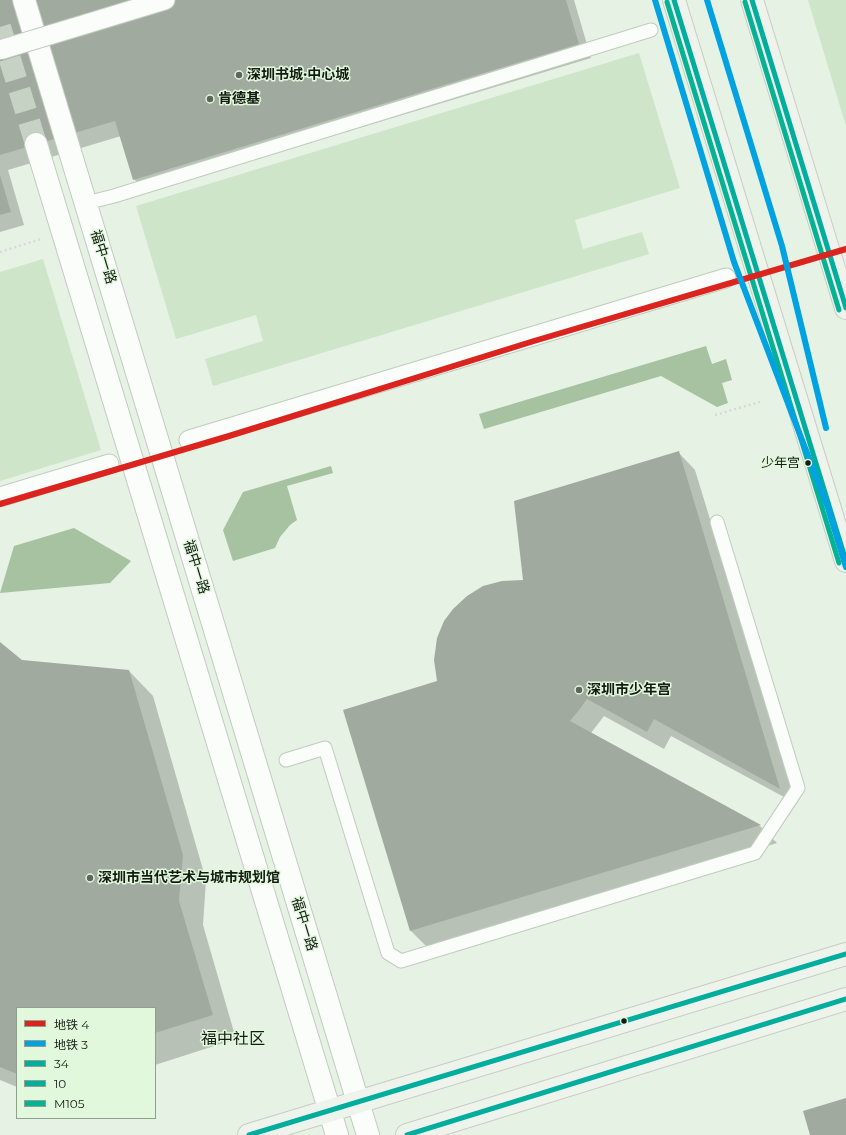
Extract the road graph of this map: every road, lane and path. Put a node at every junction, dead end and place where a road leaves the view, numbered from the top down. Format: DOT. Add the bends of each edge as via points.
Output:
graph roads {
  1 [pos="24,0"];
  2 [pos="165,0"];
  3 [pos="674,0"];
  4 [pos="752,0"];
  5 [pos="651,30"];
  6 [pos="0,50"];
  7 [pos="36,144"];
  8 [pos="86,203"];
  9 [pos="41,239"];
  10 [pos="0,252"];
  11 [pos="726,278"];
  12 [pos="846,308"];
  13 [pos="763,401"];
  14 [pos="715,415"];
  15 [pos="189,440"];
  16 [pos="109,464"];
  17 [pos="0,496"];
  18 [pos="717,522"];
  19 [pos="846,561"];
  20 [pos="286,760"];
  21 [pos="846,943"];
  22 [pos="846,954"];
  23 [pos="812,964"];
  24 [pos="846,999"];
  25 [pos="358,1102"];
  26 [pos="330,1110"];
  27 [pos="249,1135"];
  28 [pos="337,1135"];
  29 [pos="368,1135"];
  30 [pos="407,1135"];
  1 -- 8 [label="street, 福中一路"];
  2 -- 6 [label="street, bridge"];
  3 -- 19 [label="main road"];
  4 -- 12 [label="main road"];
  5 -- 8 [label="lane"];
  7 -- 26 [label="street"];
  8 -- 25 [label="street, 福中一路"];
  9 -- 10 [label="path"];
  11 -- 15 [label="street"];
  13 -- 14 [label="path"];
  16 -- 17 [label="street"];
  18 -- 20 [label="lane" via="798,788 755,853 401,960 388,953 326,748"];
  21 -- 23 [label="main road"];
  22 -- 23 [label="main road"];
  23 -- 25 [label="main road"];
  24 -- 30 [label="main road"];
  25 -- 26 [label="main road"];
  25 -- 29 [label="street, 福中一路"];
  26 -- 27 [label="main road"];
  26 -- 28 [label="street"];
}
